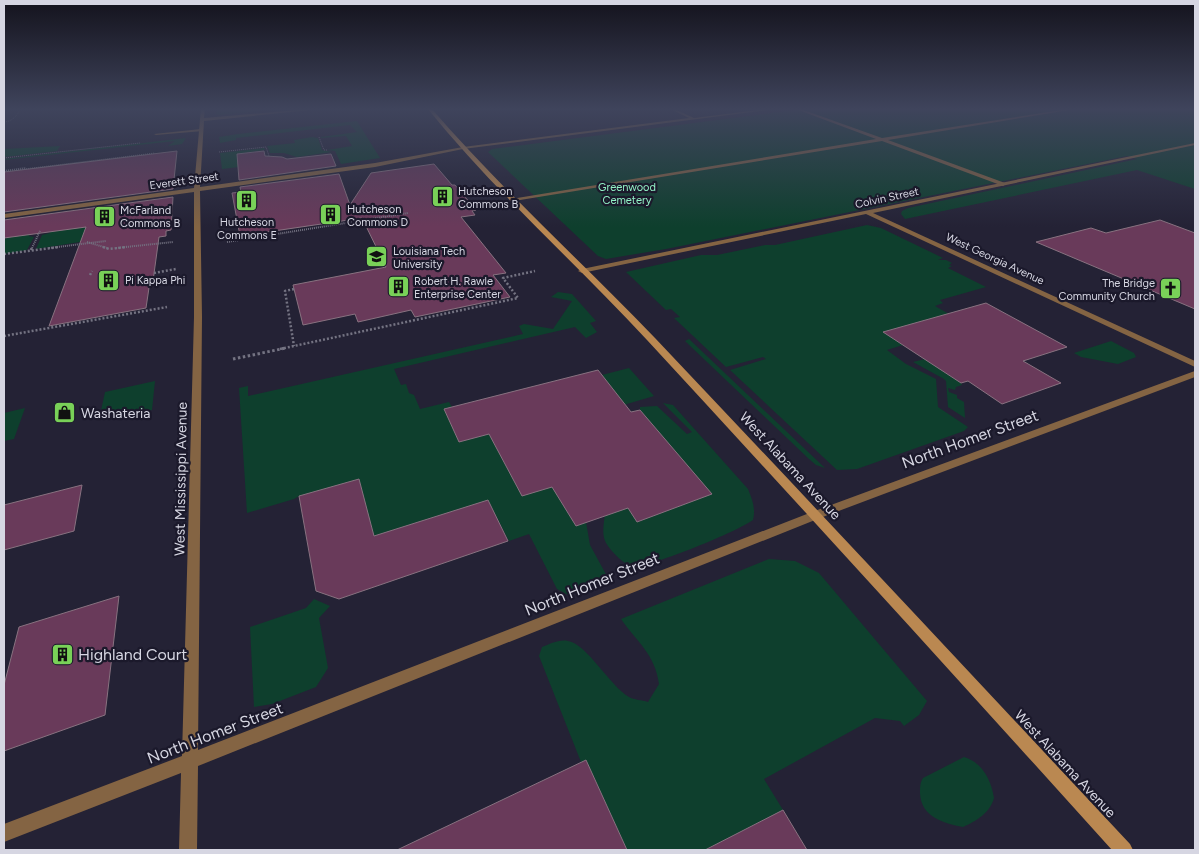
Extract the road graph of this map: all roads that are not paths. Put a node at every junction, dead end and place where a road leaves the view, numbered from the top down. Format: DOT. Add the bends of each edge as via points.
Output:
graph roads {
  1 [pos="200,148"];
  2 [pos="463,148"];
  3 [pos="829,148"];
  4 [pos="907,148"];
  5 [pos="1177,148"];
  6 [pos="1004,184"];
  7 [pos="198,190"];
  8 [pos="514,199"];
  9 [pos="867,212"];
  10 [pos="4,216"];
  11 [pos="582,271"];
  12 [pos="1195,364"];
  13 [pos="1195,374"];
  14 [pos="816,515"];
  15 [pos="190,762"];
  16 [pos="4,833"];
  17 [pos="188,850"];
  18 [pos="1124,850"];
  1 -- 7 [label="street, West Mississippi Avenue"];
  2 -- 7 [label="street, Everett Street" via="392,162"];
  2 -- 8 [label="main road, West Alabama Avenue"];
  3 -- 8 [label="street"];
  4 -- 6 [label="street"];
  5 -- 6 [label="street, Colvin Street"];
  6 -- 9 [label="street, Colvin Street"];
  7 -- 10 [label="street, Everett Street"];
  7 -- 15 [label="street, West Mississippi Avenue"];
  8 -- 11 [label="main road, West Alabama Avenue"];
  9 -- 11 [label="street, Colvin Street"];
  9 -- 12 [label="street, West Georgia Avenue"];
  11 -- 14 [label="main road, West Alabama Avenue" via="644,332"];
  13 -- 14 [label="street, North Homer Street"];
  14 -- 15 [label="street, North Homer Street"];
  14 -- 18 [label="main road, West Alabama Avenue"];
  15 -- 16 [label="street, North Homer Street"];
  15 -- 17 [label="street, West Mississippi Avenue"];
}
